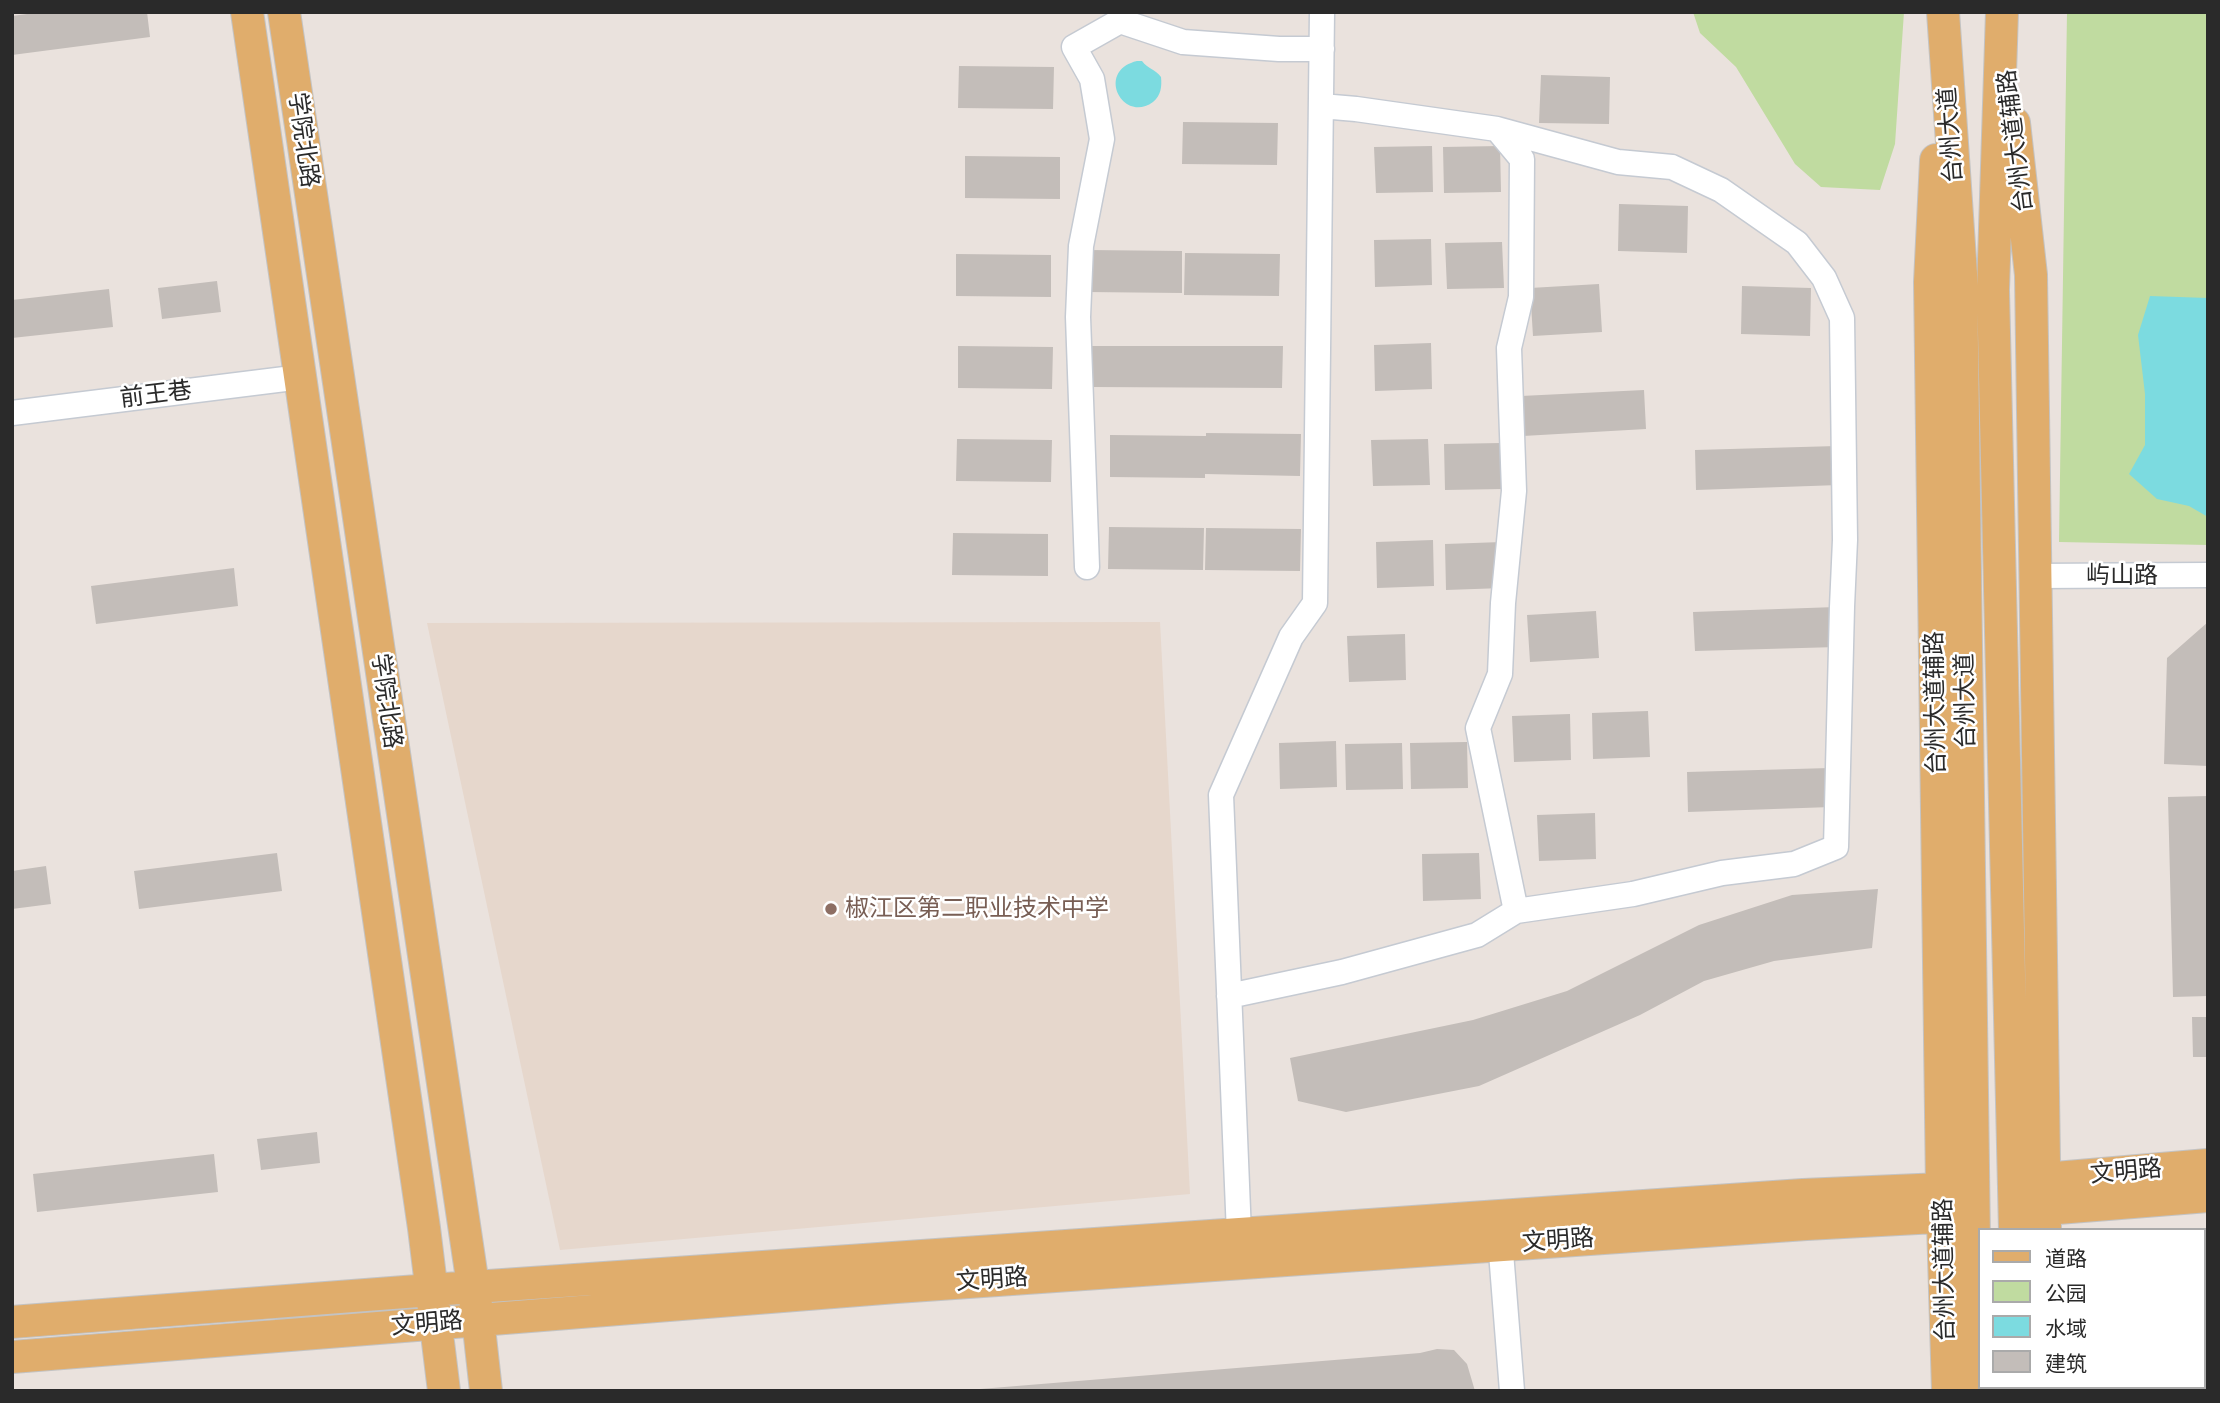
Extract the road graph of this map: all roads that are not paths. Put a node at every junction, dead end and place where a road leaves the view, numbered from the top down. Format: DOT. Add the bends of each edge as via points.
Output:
graph roads {
  1 [pos="247,12"];
  2 [pos="284,12"];
  3 [pos="1322,12"];
  4 [pos="1943,14"];
  5 [pos="2002,15"];
  6 [pos="1322,49"];
  7 [pos="1321,106"];
  8 [pos="1497,129"];
  9 [pos="300,377"];
  10 [pos="12,413"];
  11 [pos="1087,567"];
  12 [pos="2208,575"];
  13 [pos="2035,576"];
  14 [pos="1516,911"];
  15 [pos="1229,996"];
  16 [pos="2208,1165"];
  17 [pos="2126,1187"];
  18 [pos="2208,1196"];
  19 [pos="2045,1206"];
  20 [pos="1953,1207"];
  21 [pos="2015,1228"];
  22 [pos="1499,1231"];
  23 [pos="1239,1234"];
  24 [pos="473,1287"];
  25 [pos="431,1290"];
  26 [pos="478,1319"];
  27 [pos="12,1322"];
  28 [pos="437,1324"];
  29 [pos="12,1357"];
  30 [pos="444,1391"];
  31 [pos="486,1391"];
  32 [pos="1512,1391"];
  33 [pos="1948,1391"];
  34 [pos="1976,1391"];
  1 -- 9 [label="main road, 学院北路"];
  2 -- 24 [label="main road, 学院北路"];
  3 -- 6 [label="street"];
  4 -- 20 [label="main road, 台州大道辅路" via="1930,282"];
  5 -- 13 [label="main road, 台州大道辅路" via="2031,275"];
  5 -- 21 [label="main road, 台州大道" via="1993,290"];
  6 -- 7 [label="street"];
  6 -- 11 [label="street" via="1183,42 1120,21 1074,47 1092,79 1102,139 1081,246 1078,317"];
  7 -- 8 [label="street"];
  7 -- 15 [label="street" via="1315,603 1291,637 1221,795"];
  8 -- 14 [label="street" via="1522,159 1521,297 1509,348 1514,491 1500,674 1478,729"];
  8 -- 14 [label="street" via="1618,162 1672,167 1721,190 1797,243 1824,278 1842,318 1845,405 1836,847 1794,864"];
  9 -- 10 [label="street, 前王巷"];
  9 -- 25 [label="main road, 学院北路"];
  12 -- 13 [label="street, 屿山路"];
  13 -- 19 [label="main road, 台州大道辅路"];
  14 -- 15 [label="street" via="1477,935 1342,972"];
  15 -- 23 [label="street"];
  16 -- 17 [label="main road, 文明路"];
  17 -- 18 [label="main road, 文明路"];
  17 -- 19 [label="main road, 文明路"];
  20 -- 22 [label="main road, 文明路" via="1804,1210"];
  20 -- 33 [label="main road, 台州大道辅路"];
  20 -- 34 [label="main road"];
  22 -- 23 [label="main road, 文明路"];
  22 -- 26 [label="main road, 文明路" via="896,1287"];
  22 -- 32 [label="street"];
  23 -- 24 [label="main road, 文明路"];
  24 -- 25 [label="main road, 文明路"];
  24 -- 26 [label="main road, 学院北路"];
  25 -- 27 [label="main road, 文明路"];
  25 -- 28 [label="main road, 学院北路"];
  26 -- 28 [label="main road, 文明路"];
  26 -- 31 [label="main road, 学院北路"];
  28 -- 29 [label="main road, 文明路"];
  28 -- 30 [label="main road, 学院北路"];
}
